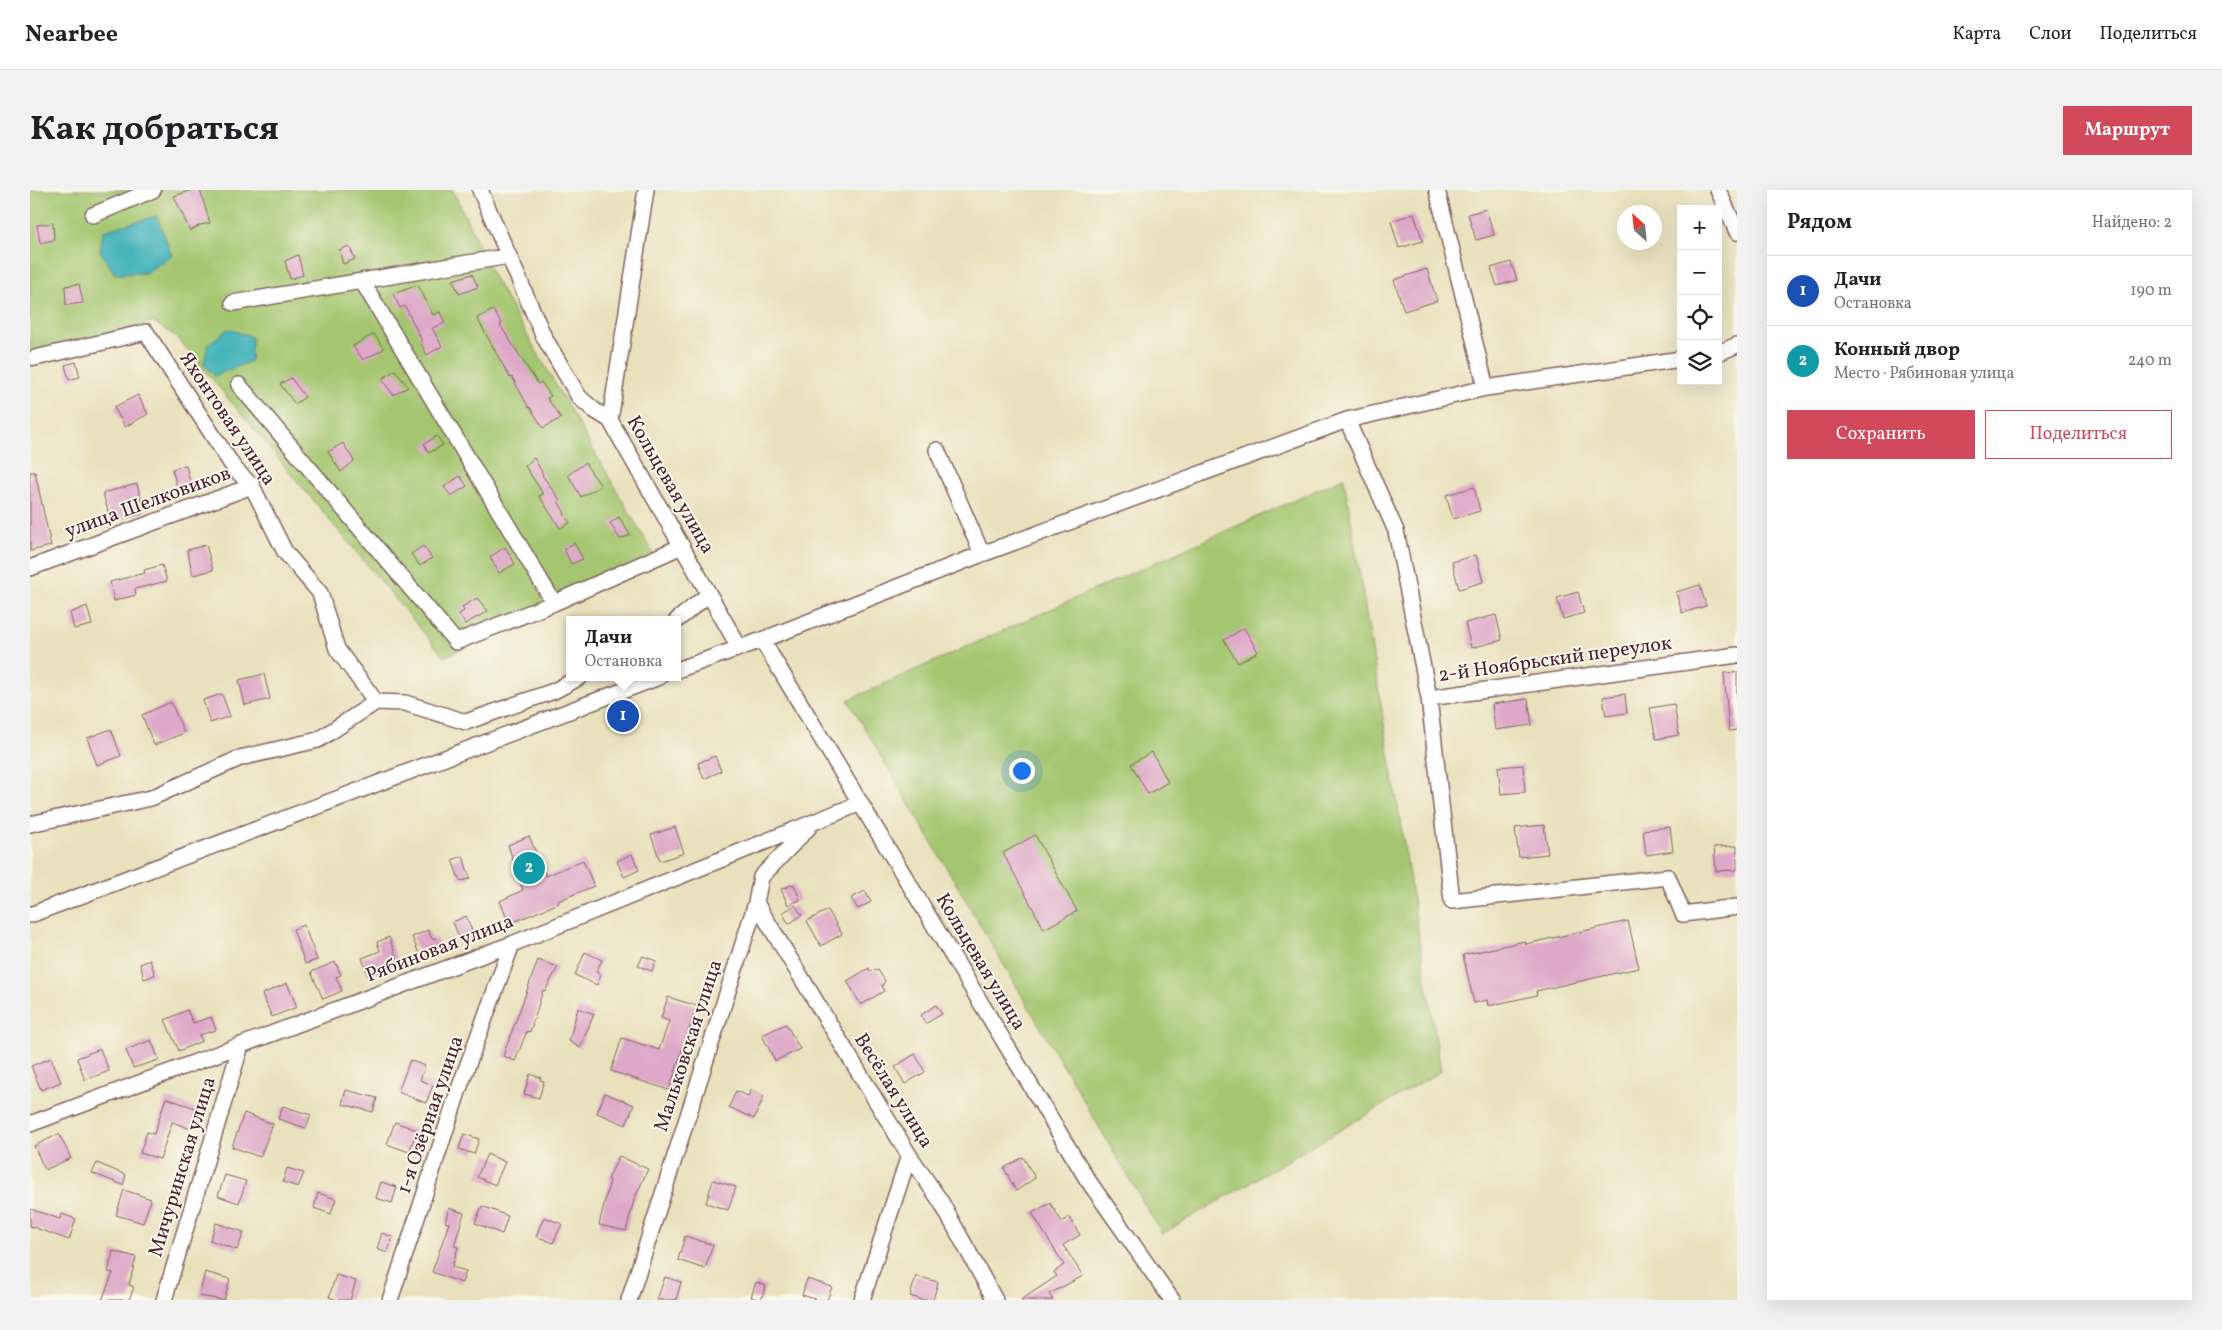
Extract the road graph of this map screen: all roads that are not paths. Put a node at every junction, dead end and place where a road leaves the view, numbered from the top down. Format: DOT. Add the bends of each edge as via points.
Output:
graph roads {
  1 [pos="153,190"];
  2 [pos="480,190"];
  3 [pos="646,190"];
  4 [pos="1437,190"];
  5 [pos="1718,190"];
  6 [pos="93,215"];
  7 [pos="1737,232"];
  8 [pos="509,256"];
  9 [pos="362,281"];
  10 [pos="233,303"];
  11 [pos="1737,345"];
  12 [pos="1722,351"];
  13 [pos="35,358"];
  14 [pos="1677,360"];
  15 [pos="239,385"];
  16 [pos="1486,388"];
  17 [pos="610,420"];
  18 [pos="1347,420"];
  19 [pos="936,450"];
  20 [pos="252,486"];
  21 [pos="682,546"];
  22 [pos="982,554"];
  23 [pos="30,568"];
  24 [pos="709,594"];
  25 [pos="554,603"];
  26 [pos="681,617"];
  27 [pos="762,640"];
  28 [pos="739,647"];
  29 [pos="1737,655"];
  30 [pos="681,669"];
  31 [pos="573,681"];
  32 [pos="648,681"];
  33 [pos="1429,698"];
  34 [pos="376,702"];
  35 [pos="861,803"];
  36 [pos="814,822"];
  37 [pos="30,824"];
  38 [pos="756,903"];
  39 [pos="1737,908"];
  40 [pos="30,915"];
  41 [pos="512,944"];
  42 [pos="241,1046"];
  43 [pos="30,1124"];
  44 [pos="909,1155"];
  45 [pos="164,1300"];
  46 [pos="390,1300"];
  47 [pos="629,1300"];
  48 [pos="862,1300"];
  49 [pos="995,1300"];
  50 [pos="1172,1300"];
  1 -- 6 [label="street"];
  2 -- 8 [label="street, Кольцевая улица"];
  3 -- 17 [label="street"];
  4 -- 16 [label="street"];
  5 -- 7 [label="street"];
  8 -- 9 [label="street"];
  8 -- 17 [label="street, Кольцевая улица" via="544,337 579,397"];
  9 -- 10 [label="street"];
  9 -- 25 [label="street"];
  11 -- 12 [label="street"];
  13 -- 20 [label="street, Яхонтовая улица" via="146,332 234,468"];
  14 -- 16 [label="street"];
  15 -- 25 [label="street" via="456,642"];
  16 -- 18 [label="street"];
  17 -- 21 [label="street, Кольцевая улица"];
  18 -- 22 [label="street"];
  18 -- 33 [label="street, 2-й Ноябрьский переулок" via="1396,531"];
  19 -- 22 [label="street"];
  20 -- 23 [label="street, улица Шелковиков"];
  20 -- 34 [label="street, Яхонтовая улица" via="285,552 320,593 337,649"];
  21 -- 24 [label="street, Кольцевая улица"];
  21 -- 25 [label="street"];
  22 -- 27 [label="street"];
  24 -- 26 [label="street"];
  24 -- 28 [label="street, Кольцевая улица"];
  27 -- 28 [label="street"];
  27 -- 35 [label="street, Кольцевая улица"];
  28 -- 30 [label="street"];
  29 -- 33 [label="street, 2-й Ноябрьский переулок"];
  31 -- 34 [label="street" via="554,691 466,722 405,703"];
  32 -- 40 [label="street"];
  33 -- 39 [label="street" via="1452,900 1668,877 1683,914"];
  34 -- 37 [label="street" via="318,740 240,758 151,798"];
  35 -- 36 [label="street, Рябиновая улица"];
  35 -- 50 [label="street, Кольцевая улица" via="1087,1179"];
  36 -- 38 [label="street, Мальковская улица" via="761,877"];
  36 -- 41 [label="street, Рябиновая улица"];
  38 -- 44 [label="street, Весёлая улица"];
  38 -- 47 [label="street, Мальковская улица"];
  41 -- 42 [label="street, Рябиновая улица"];
  41 -- 46 [label="street, 1-я Озёрная улица" via="460,1086"];
  42 -- 43 [label="street, Рябиновая улица"];
  42 -- 45 [label="street, Мичуринская улица"];
  44 -- 48 [label="street"];
  44 -- 49 [label="street, Весёлая улица" via="941,1202"];
}
